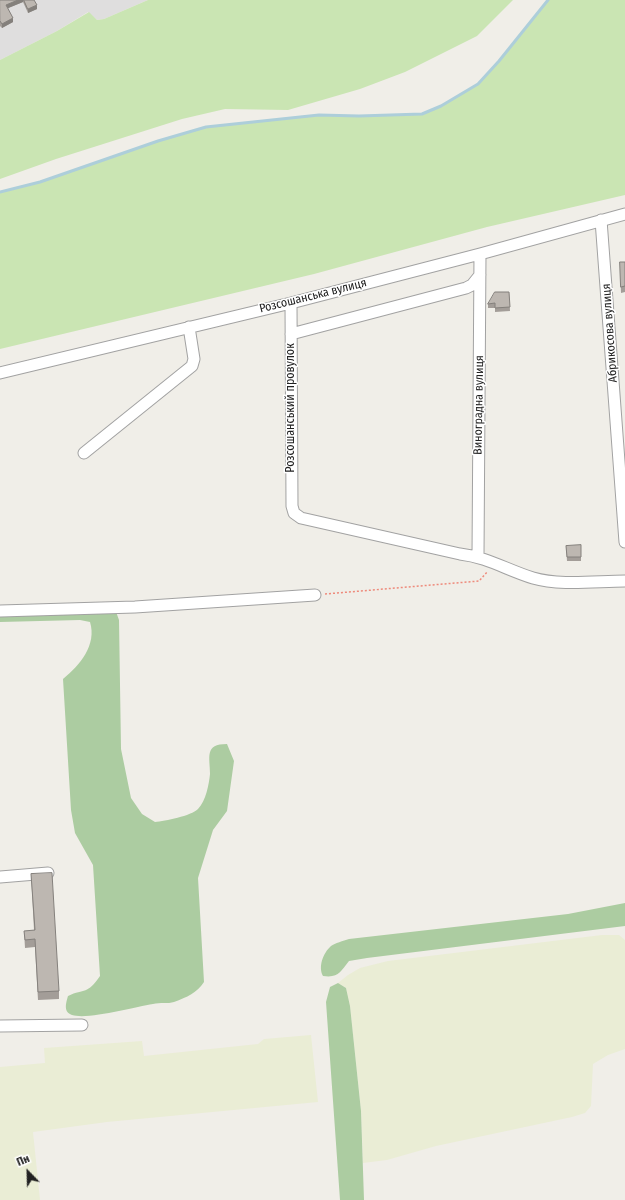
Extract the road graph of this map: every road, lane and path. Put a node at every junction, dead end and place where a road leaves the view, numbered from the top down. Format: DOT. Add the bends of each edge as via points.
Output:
graph roads {
  1 [pos="625,214"];
  2 [pos="601,220"];
  3 [pos="480,254"];
  4 [pos="480,275"];
  5 [pos="291,302"];
  6 [pos="189,327"];
  7 [pos="291,334"];
  8 [pos="0,373"];
  9 [pos="84,453"];
  10 [pos="625,542"];
  11 [pos="478,556"];
  12 [pos="489,570"];
  13 [pos="625,581"];
  14 [pos="315,595"];
  15 [pos="0,611"];
  16 [pos="48,873"];
  17 [pos="0,877"];
  18 [pos="82,1025"];
  19 [pos="0,1026"];
  1 -- 2 [label="street, Розсошанська вулиця"];
  2 -- 3 [label="street, Розсошанська вулиця"];
  2 -- 10 [label="street, Абрикосова вулиця"];
  3 -- 4 [label="street, Виноградна вулиця"];
  3 -- 5 [label="street, Розсошанська вулиця"];
  4 -- 7 [label="street" via="466,288"];
  4 -- 11 [label="street, Виноградна вулиця"];
  5 -- 6 [label="street, Розсошанська вулиця"];
  5 -- 7 [label="street, Розсошанський провулок"];
  6 -- 8 [label="street, Розсошанська вулиця"];
  6 -- 9 [label="street" via="194,359 192,366"];
  7 -- 11 [label="street, Розсошанський провулок" via="294,513 301,518"];
  11 -- 13 [label="street" via="533,578 550,582"];
  12 -- 14 [label="path" via="479,581"];
  14 -- 15 [label="street" via="135,607"];
  16 -- 17 [label="street"];
  18 -- 19 [label="street"];
}
